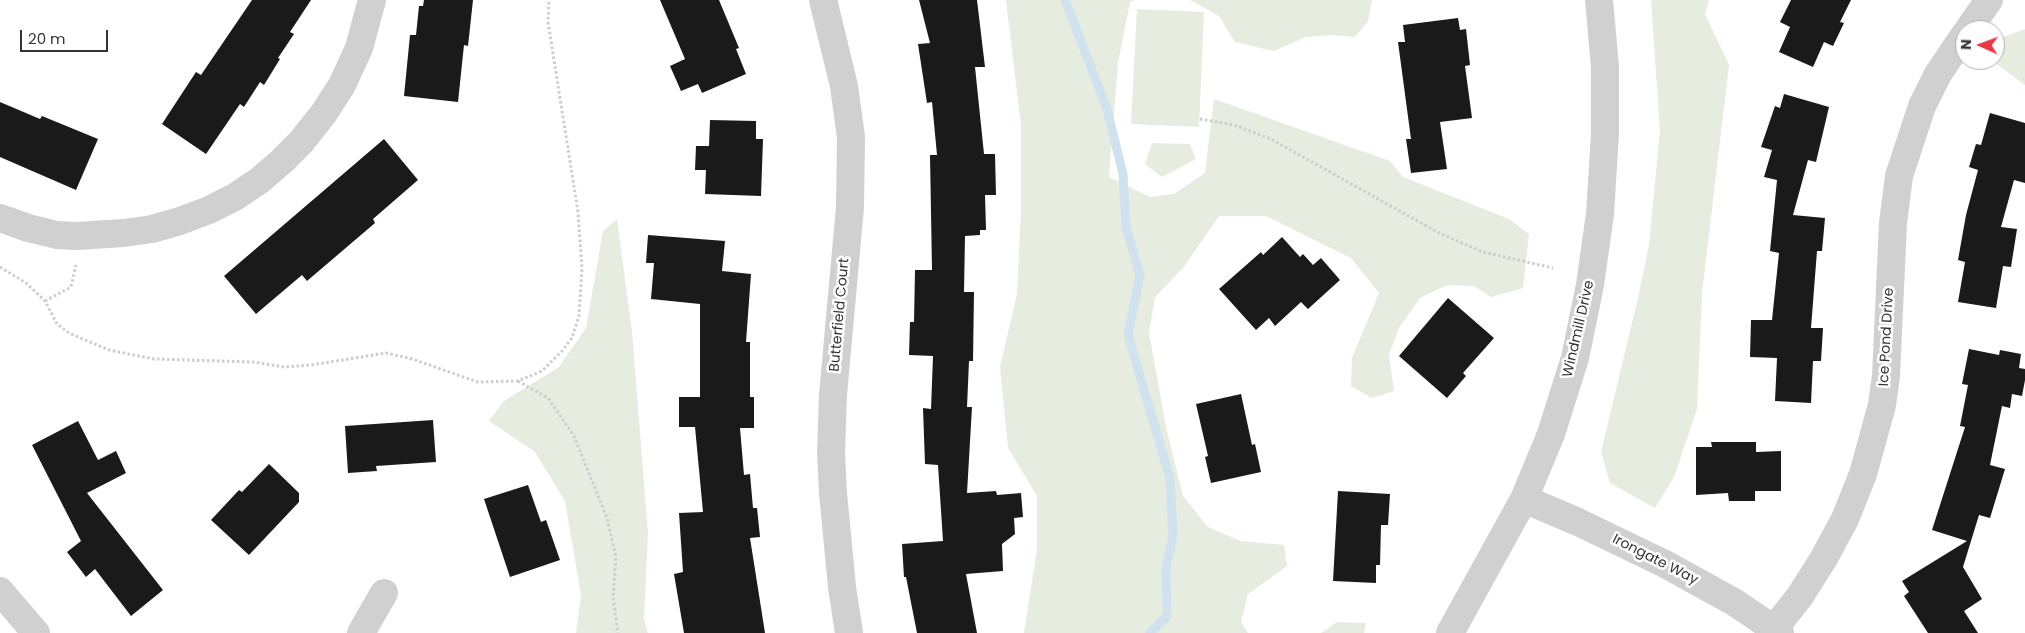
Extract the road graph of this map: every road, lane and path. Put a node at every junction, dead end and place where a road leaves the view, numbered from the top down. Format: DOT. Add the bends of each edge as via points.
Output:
graph roads {
  1 [pos="372,0"];
  2 [pos="549,0"];
  3 [pos="823,0"];
  4 [pos="1600,0"];
  5 [pos="1989,0"];
  6 [pos="1975,20"];
  7 [pos="1955,49"];
  8 [pos="1200,119"];
  9 [pos="0,218"];
  10 [pos="76,236"];
  11 [pos="0,267"];
  12 [pos="1553,268"];
  13 [pos="45,300"];
  14 [pos="518,381"];
  15 [pos="1524,499"];
  16 [pos="0,591"];
  17 [pos="384,593"];
  18 [pos="1777,631"];
  19 [pos="36,633"];
  20 [pos="361,633"];
  21 [pos="618,633"];
  22 [pos="849,633"];
  23 [pos="1450,633"];
  1 -- 10 [label="street" via="359,48 342,85 301,142 260,180 209,210 152,230"];
  2 -- 14 [label="path" via="548,22 578,212 582,268 579,316 572,338 562,351 542,371"];
  3 -- 22 [label="street, Butterfield Court" via="844,86 851,137 850,206 831,452 842,588"];
  4 -- 15 [label="street, Windmill Drive" via="1605,134 1600,214 1590,285 1575,358 1551,434"];
  5 -- 6 [label="street"];
  7 -- 18 [label="street, Ice Pond Drive" via="1922,106 1899,176 1893,223 1886,376 1882,405 1863,474 1845,519 1824,558"];
  8 -- 12 [label="path" via="1234,125 1271,139 1439,233 1474,248"];
  9 -- 10 [label="street" via="47,233"];
  10 -- 13 [label="path" via="75,276 71,287"];
  11 -- 13 [label="path"];
  13 -- 14 [label="path" via="57,324 69,333 109,350 154,359 229,360 284,367 386,353 478,382"];
  14 -- 21 [label="path" via="548,398 574,436 607,518 616,558 613,597"];
  15 -- 18 [label="street, Irongate Way" via="1665,564 1734,602"];
  15 -- 23 [label="street, Windmill Drive"];
  16 -- 19 [label="street"];
  17 -- 20 [label="street"];
}
